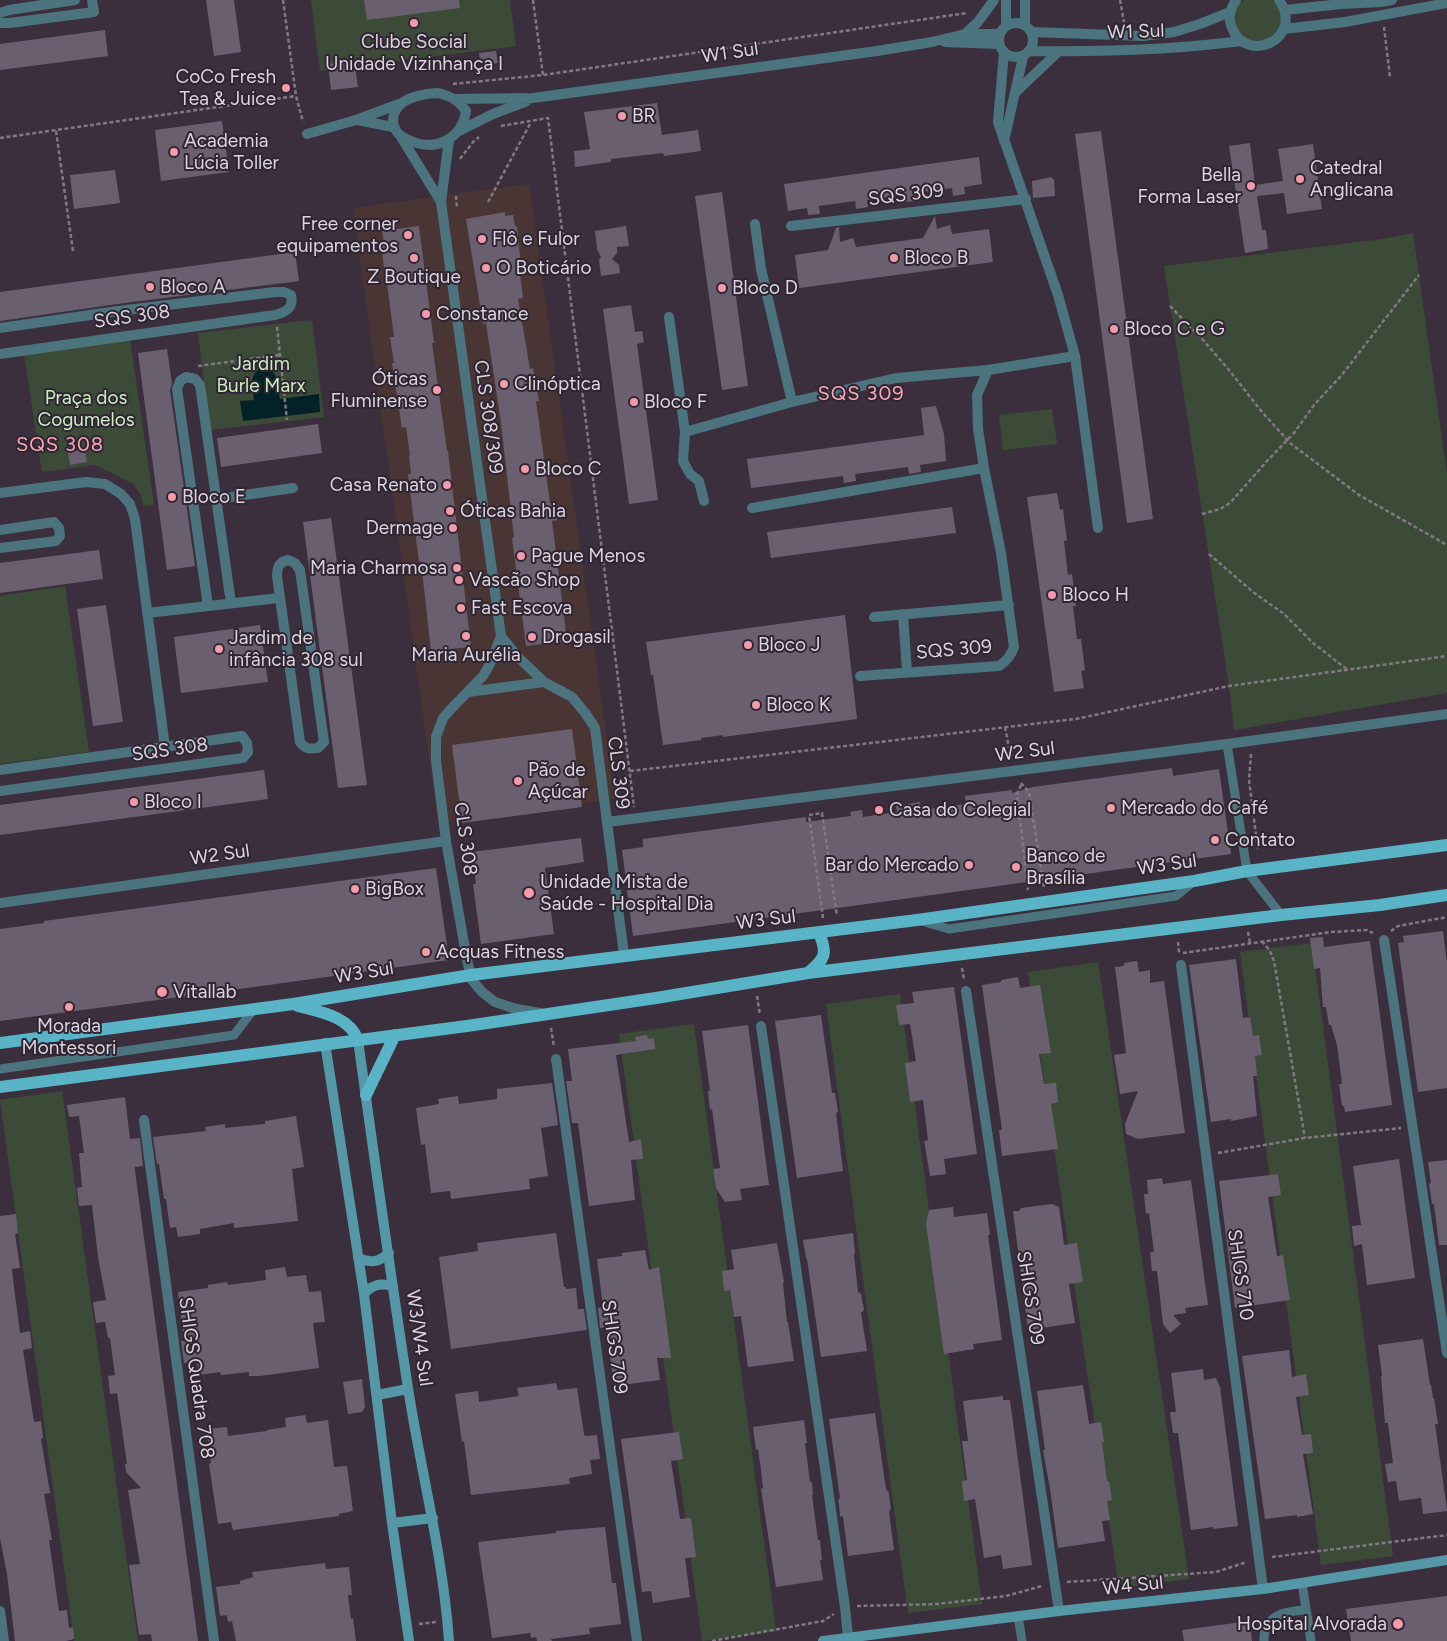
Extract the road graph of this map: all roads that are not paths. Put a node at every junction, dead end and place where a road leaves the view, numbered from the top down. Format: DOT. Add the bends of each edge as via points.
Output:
graph roads {
  1 [pos="74,0"];
  2 [pos="92,0"];
  3 [pos="994,0"];
  4 [pos="1006,0"];
  5 [pos="1024,0"];
  6 [pos="1236,0"];
  7 [pos="1280,0"];
  8 [pos="1392,0"];
  9 [pos="1447,3"];
  10 [pos="1285,10"];
  11 [pos="1230,12"];
  12 [pos="0,13"];
  13 [pos="0,22"];
  14 [pos="1028,28"];
  15 [pos="1284,29"];
  16 [pos="965,34"];
  17 [pos="1002,39"];
  18 [pos="1241,41"];
  19 [pos="932,42"];
  20 [pos="1059,51"];
  21 [pos="1027,54"];
  22 [pos="1015,93"];
  23 [pos="533,98"];
  24 [pos="454,99"];
  25 [pos="399,104"];
  26 [pos="356,120"];
  27 [pos="393,127"];
  28 [pos="458,132"];
  29 [pos="307,134"];
  30 [pos="401,136"];
  31 [pos="449,139"];
  32 [pos="1004,142"];
  33 [pos="1026,199"];
  34 [pos="440,202"];
  35 [pos="755,224"];
  36 [pos="791,226"];
  37 [pos="669,317"];
  38 [pos="0,328"];
  39 [pos="0,354"];
  40 [pos="1075,356"];
  41 [pos="988,370"];
  42 [pos="792,402"];
  43 [pos="686,432"];
  44 [pos="984,468"];
  45 [pos="293,488"];
  46 [pos="0,493"];
  47 [pos="217,500"];
  48 [pos="704,501"];
  49 [pos="752,508"];
  50 [pos="1098,528"];
  51 [pos="0,530"];
  52 [pos="0,548"];
  53 [pos="279,598"];
  54 [pos="231,603"];
  55 [pos="208,606"];
  56 [pos="1009,606"];
  57 [pos="147,613"];
  58 [pos="903,614"];
  59 [pos="874,617"];
  60 [pos="501,636"];
  61 [pos="907,672"];
  62 [pos="860,676"];
  63 [pos="544,682"];
  64 [pos="468,692"];
  65 [pos="1447,714"];
  66 [pos="1227,744"];
  67 [pos="165,747"];
  68 [pos="0,770"];
  69 [pos="0,792"];
  70 [pos="607,822"];
  71 [pos="446,841"];
  72 [pos="1447,845"];
  73 [pos="1247,871"];
  74 [pos="1194,881"];
  75 [pos="1447,895"];
  76 [pos="0,903"];
  77 [pos="1281,915"];
  78 [pos="918,920"];
  79 [pos="822,932"];
  80 [pos="1383,941"];
  81 [pos="624,955"];
  82 [pos="1181,965"];
  83 [pos="808,973"];
  84 [pos="470,974"];
  85 [pos="966,991"];
  86 [pos="293,1004"];
  87 [pos="253,1010"];
  88 [pos="549,1014"];
  89 [pos="761,1026"];
  90 [pos="395,1035"];
  91 [pos="358,1040"];
  92 [pos="0,1043"];
  93 [pos="325,1043"];
  94 [pos="556,1059"];
  95 [pos="0,1069"];
  96 [pos="0,1087"];
  97 [pos="366,1095"];
  98 [pos="144,1120"];
  99 [pos="389,1253"];
  100 [pos="358,1258"];
  101 [pos="393,1286"];
  102 [pos="364,1294"];
  103 [pos="1447,1353"];
  104 [pos="408,1390"];
  105 [pos="377,1395"];
  106 [pos="433,1518"];
  107 [pos="392,1523"];
  108 [pos="1447,1560"];
  109 [pos="1302,1583"];
  110 [pos="1263,1589"];
  111 [pos="1306,1610"];
  112 [pos="0,1611"];
  113 [pos="1059,1611"];
  114 [pos="1018,1616"];
  115 [pos="848,1637"];
  116 [pos="4,1641"];
  117 [pos="214,1641"];
  118 [pos="409,1641"];
  119 [pos="449,1641"];
  120 [pos="637,1641"];
  121 [pos="823,1641"];
  122 [pos="1022,1641"];
  123 [pos="1264,1641"];
  124 [pos="1311,1641"];
  1 -- 12 [label="street"];
  2 -- 13 [label="street" via="94,12"];
  3 -- 16 [label="street"];
  4 -- 17 [label="street"];
  5 -- 14 [label="street"];
  6 -- 11 [label="street"];
  7 -- 10 [label="street"];
  8 -- 10 [label="street"];
  9 -- 15 [label="street" via="1321,26"];
  10 -- 15 [label="street"];
  11 -- 14 [label="street, W1 Sul" via="1174,32 1143,36"];
  11 -- 18 [label="street" via="1230,23"];
  14 -- 17 [label="street" via="1015,23"];
  14 -- 21 [label="street" via="1034,42"];
  15 -- 18 [label="street, W1 Sul" via="1279,37 1262,46"];
  16 -- 17 [label="street, W1 Sul"];
  16 -- 19 [label="street, W1 Sul"];
  17 -- 19 [label="street, W1 Sul"];
  17 -- 21 [label="street" via="1013,58"];
  17 -- 32 [label="street" via="998,122"];
  18 -- 20 [label="street, W1 Sul" via="1196,47"];
  19 -- 23 [label="street, W1 Sul"];
  20 -- 21 [label="street, W1 Sul"];
  20 -- 22 [label="street"];
  21 -- 22 [label="street"];
  22 -- 32 [label="street"];
  23 -- 24 [label="street, W1 Sul"];
  23 -- 28 [label="street, W1 Sul"];
  24 -- 25 [label="street" via="438,93 424,94"];
  24 -- 28 [label="street" via="466,111"];
  25 -- 26 [label="street"];
  25 -- 27 [label="street" via="393,117"];
  26 -- 27 [label="street"];
  26 -- 29 [label="street"];
  27 -- 30 [label="street"];
  28 -- 31 [label="street"];
  30 -- 31 [label="street" via="419,144 436,144"];
  30 -- 34 [label="street, CLS 308/309"];
  31 -- 34 [label="street, CLS 308/309"];
  32 -- 33 [label="street"];
  33 -- 36 [label="street, SQS 309"];
  33 -- 40 [label="street"];
  34 -- 60 [label="street, CLS 308/309"];
  35 -- 42 [label="street" via="761,269"];
  37 -- 43 [label="street"];
  38 -- 39 [label="street, SQS 308" via="275,292 291,295 292,301 286,312 275,315"];
  40 -- 41 [label="street"];
  40 -- 50 [label="street"];
  41 -- 42 [label="street" via="896,378"];
  41 -- 44 [label="street, SQS 309" via="977,395"];
  42 -- 43 [label="street"];
  43 -- 48 [label="street" via="683,461 690,474 698,480"];
  44 -- 49 [label="street"];
  44 -- 56 [label="street, SQS 309" via="1002,552"];
  45 -- 47 [label="street"];
  46 -- 57 [label="street, SQS 308" via="86,482 105,484 121,494 130,504 135,520"];
  47 -- 54 [label="street"];
  47 -- 55 [label="street" via="200,385 195,379 186,377 177,389"];
  51 -- 52 [label="street" via="54,522 60,536 56,541"];
  53 -- 53 [label="street" via="300,742 308,749 318,748 324,742 300,570 288,560 277,567"];
  53 -- 54 [label="street"];
  54 -- 55 [label="street"];
  55 -- 57 [label="street"];
  56 -- 58 [label="street"];
  56 -- 61 [label="street, SQS 309" via="1014,647 1004,663 999,666"];
  57 -- 67 [label="street, SQS 308"];
  58 -- 59 [label="street"];
  58 -- 61 [label="street, SQS 309"];
  60 -- 63 [label="street, CLS 309"];
  60 -- 64 [label="street, CLS 308" via="483,676"];
  61 -- 62 [label="street, SQS 309"];
  63 -- 64 [label="street"];
  63 -- 70 [label="street, CLS 309" via="572,697 595,728"];
  64 -- 71 [label="street, CLS 308" via="443,718 436,737"];
  65 -- 66 [label="street, W2 Sul"];
  66 -- 70 [label="street, W2 Sul"];
  66 -- 73 [label="lane"];
  67 -- 68 [label="street, SQS 308"];
  67 -- 69 [label="street, SQS 308" via="242,736 248,752 243,758"];
  70 -- 81 [label="street, CLS 309"];
  71 -- 76 [label="street, W2 Sul"];
  71 -- 84 [label="street, CLS 308"];
  72 -- 73 [label="main road, W3 Sul"];
  73 -- 74 [label="main road, W3 Sul"];
  73 -- 77 [label="lane"];
  74 -- 78 [label="main road, W3 Sul"];
  74 -- 78 [label="lane" via="1176,896 949,929"];
  75 -- 77 [label="main road"];
  77 -- 83 [label="main road"];
  78 -- 79 [label="main road, W3 Sul"];
  79 -- 81 [label="main road, W3 Sul"];
  79 -- 83 [label="main road" via="824,954 821,963"];
  80 -- 103 [label="street"];
  81 -- 84 [label="main road, W3 Sul"];
  82 -- 110 [label="street, SHIGS 710"];
  83 -- 88 [label="main road"];
  84 -- 86 [label="main road, W3 Sul"];
  84 -- 88 [label="street, CLS 308" via="477,987 494,1002"];
  85 -- 113 [label="street, SHIGS 709"];
  86 -- 87 [label="main road, W3 Sul"];
  86 -- 91 [label="main road" via="341,1020"];
  87 -- 92 [label="main road, W3 Sul"];
  87 -- 95 [label="lane" via="234,1035"];
  88 -- 90 [label="main road"];
  89 -- 115 [label="street"];
  90 -- 91 [label="main road"];
  90 -- 97 [label="main road"];
  91 -- 93 [label="main road"];
  91 -- 97 [label="main road, W3/W4 Sul"];
  93 -- 96 [label="main road"];
  93 -- 100 [label="main road"];
  94 -- 120 [label="street, SHIGS 709"];
  97 -- 99 [label="main road, W3/W4 Sul"];
  98 -- 117 [label="street, SHIGS Quadra 708"];
  99 -- 100 [label="main road" via="375,1262"];
  99 -- 101 [label="main road, W3/W4 Sul"];
  100 -- 102 [label="main road"];
  101 -- 102 [label="main road" via="381,1283"];
  101 -- 104 [label="main road, W3/W4 Sul"];
  102 -- 105 [label="main road"];
  104 -- 105 [label="main road"];
  104 -- 106 [label="main road, W3/W4 Sul"];
  105 -- 107 [label="main road"];
  106 -- 107 [label="main road"];
  106 -- 119 [label="main road, W3/W4 Sul"];
  107 -- 118 [label="main road"];
  108 -- 109 [label="main road, W4 Sul"];
  109 -- 110 [label="main road, W4 Sul"];
  109 -- 111 [label="lane"];
  110 -- 113 [label="main road, W4 Sul"];
  111 -- 123 [label="lane" via="1274,1618 1267,1626"];
  111 -- 124 [label="lane"];
  112 -- 116 [label="street"];
  113 -- 114 [label="main road, W4 Sul"];
  114 -- 115 [label="main road, W4 Sul"];
  114 -- 122 [label="lane"];
  115 -- 121 [label="main road, W4 Sul"];
}
